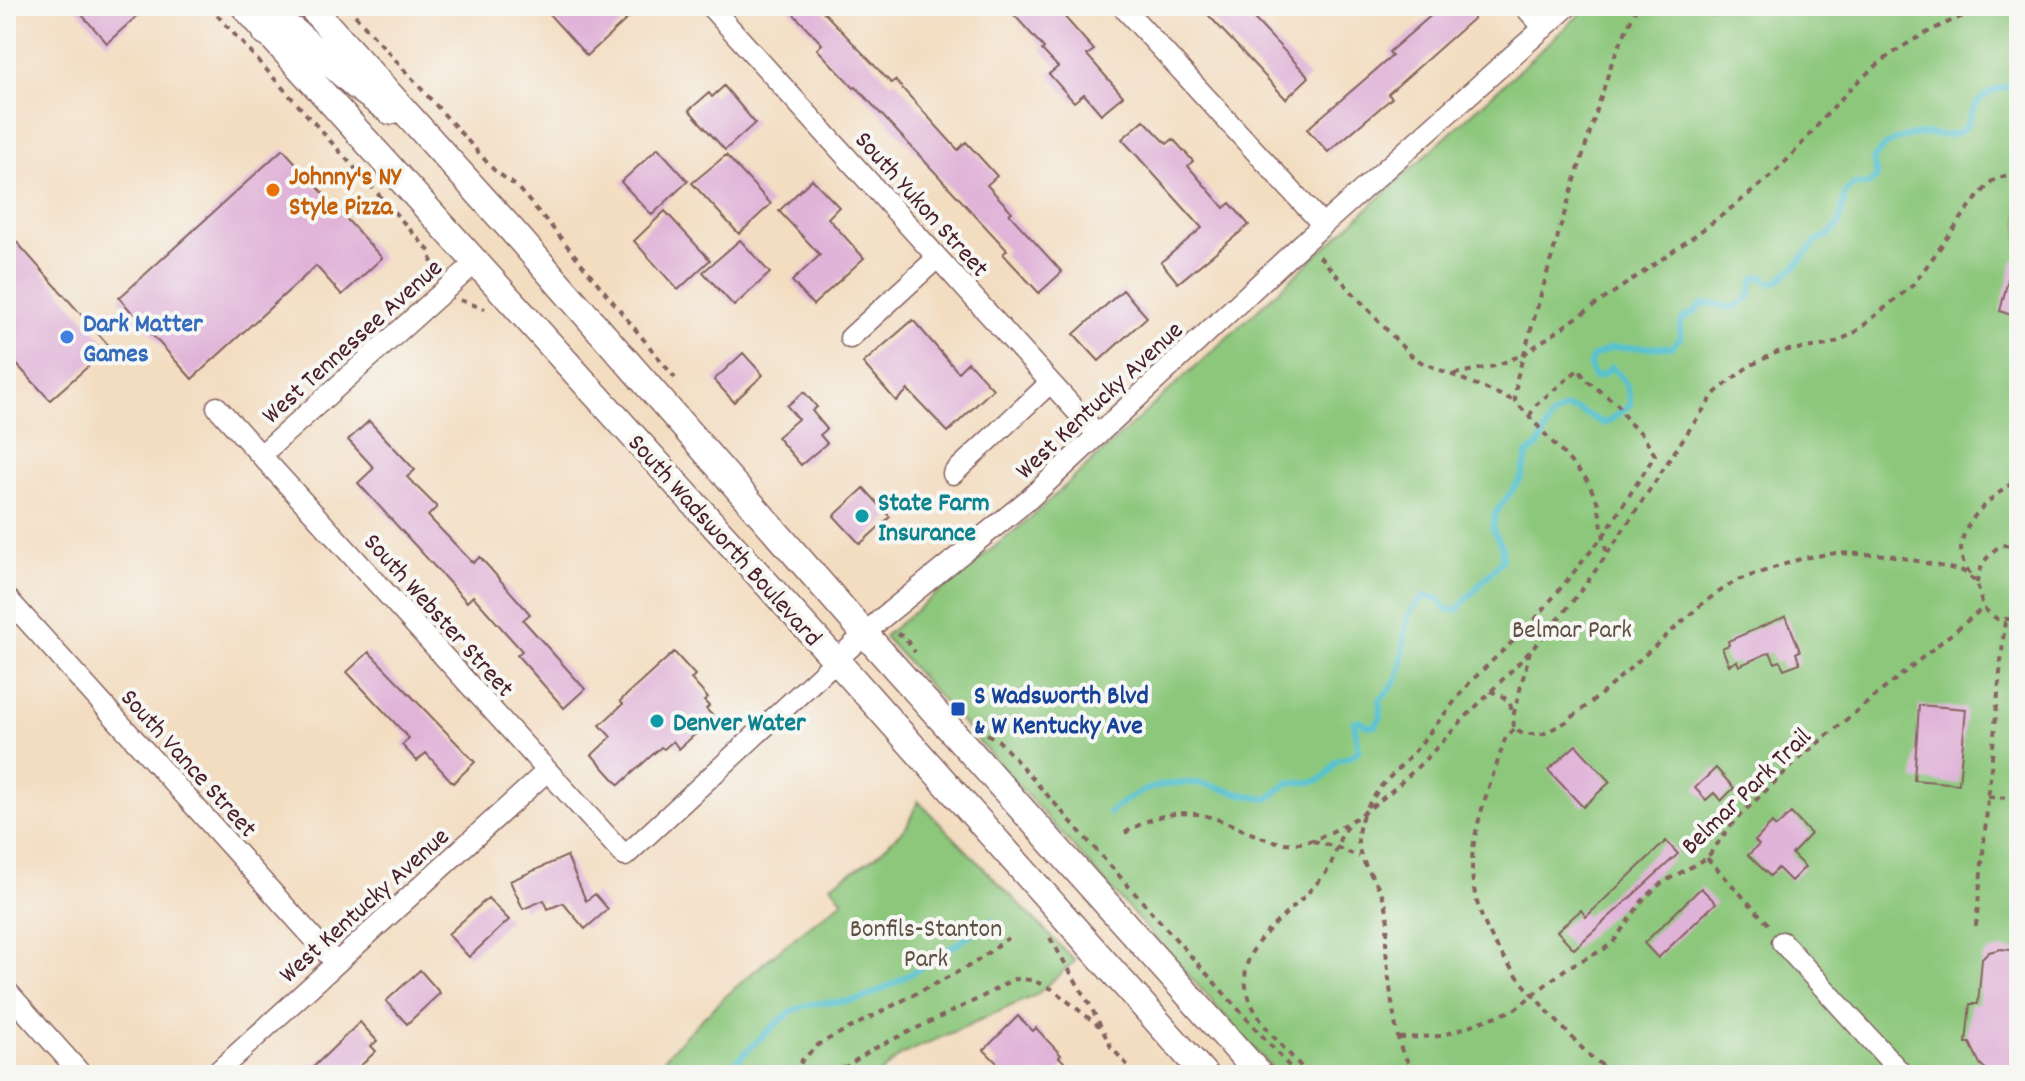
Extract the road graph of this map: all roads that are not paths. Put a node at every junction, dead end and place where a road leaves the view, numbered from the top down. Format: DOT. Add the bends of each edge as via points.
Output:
graph roads {
  1 [pos="244,6"];
  2 [pos="310,6"];
  3 [pos="710,6"];
  4 [pos="1122,6"];
  5 [pos="1524,6"];
  6 [pos="1568,6"];
  7 [pos="1544,28"];
  8 [pos="266,33"];
  9 [pos="435,144"];
  10 [pos="1323,225"];
  11 [pos="937,258"];
  12 [pos="475,263"];
  13 [pos="850,338"];
  14 [pos="1050,383"];
  15 [pos="217,407"];
  16 [pos="1098,435"];
  17 [pos="261,455"];
  18 [pos="953,474"];
  19 [pos="6,597"];
  20 [pos="865,634"];
  21 [pos="836,661"];
  22 [pos="547,771"];
  23 [pos="625,856"];
  24 [pos="1782,942"];
  25 [pos="336,963"];
  26 [pos="6,990"];
  27 [pos="82,1075"];
  28 [pos="214,1075"];
  29 [pos="1205,1075"];
  30 [pos="1260,1075"];
  31 [pos="1903,1075"];
  1 -- 8 [label="main road, South Wadsworth Boulevard"];
  2 -- 9 [label="main road, South Wadsworth Boulevard"];
  3 -- 11 [label="street, South Yukon Street"];
  4 -- 10 [label="street"];
  5 -- 7 [label="street"];
  6 -- 7 [label="street, West Kentucky Avenue"];
  7 -- 10 [label="street, West Kentucky Avenue"];
  8 -- 9 [label="main road" via="275,26 294,31 356,86"];
  8 -- 12 [label="main road, South Wadsworth Boulevard"];
  9 -- 20 [label="main road, South Wadsworth Boulevard"];
  10 -- 16 [label="street, West Kentucky Avenue"];
  11 -- 13 [label="street"];
  11 -- 14 [label="street, South Yukon Street"];
  12 -- 17 [label="street, West Tennessee Avenue"];
  12 -- 21 [label="main road, South Wadsworth Boulevard"];
  14 -- 16 [label="street, South Yukon Street"];
  14 -- 18 [label="street"];
  15 -- 17 [label="street, South Webster Street"];
  16 -- 20 [label="street, West Kentucky Avenue"];
  17 -- 22 [label="street, South Webster Street"];
  19 -- 25 [label="street, South Vance Street"];
  20 -- 21 [label="street, West Kentucky Avenue"];
  20 -- 30 [label="main road, South Wadsworth Boulevard"];
  21 -- 23 [label="street, West Kentucky Avenue"];
  21 -- 29 [label="main road, South Wadsworth Boulevard"];
  22 -- 23 [label="street, South Webster Street"];
  22 -- 25 [label="street, West Kentucky Avenue"];
  24 -- 31 [label="street"];
  25 -- 28 [label="street, West Kentucky Avenue"];
  26 -- 27 [label="street"];
}
